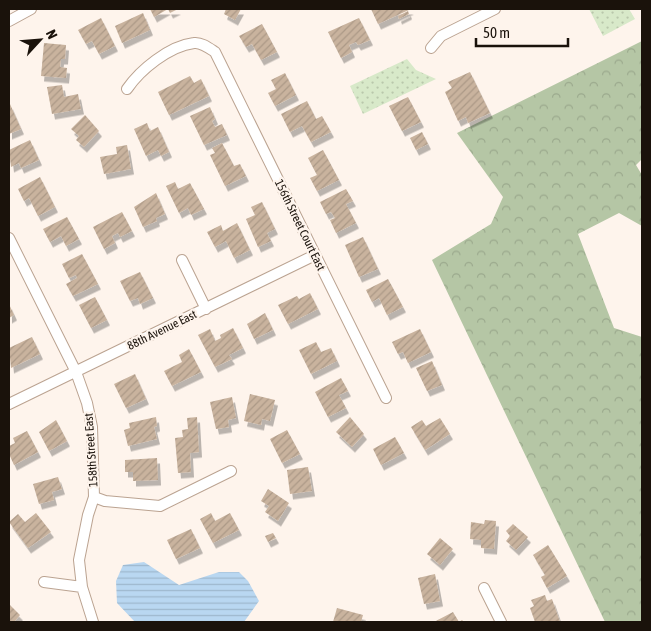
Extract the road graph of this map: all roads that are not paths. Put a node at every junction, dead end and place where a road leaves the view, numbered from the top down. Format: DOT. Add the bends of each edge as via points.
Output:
graph roads {
  1 [pos="31,9"];
  2 [pos="495,9"];
  3 [pos="9,20"];
  4 [pos="431,48"];
  5 [pos="127,89"];
  6 [pos="9,238"];
  7 [pos="315,255"];
  8 [pos="182,260"];
  9 [pos="206,308"];
  10 [pos="76,372"];
  11 [pos="386,398"];
  12 [pos="9,404"];
  13 [pos="231,471"];
  14 [pos="94,497"];
  15 [pos="44,582"];
  16 [pos="82,587"];
  17 [pos="484,588"];
  18 [pos="93,622"];
  19 [pos="500,622"];
  1 -- 3 [label="street"];
  2 -- 4 [label="street" via="440,36"];
  5 -- 7 [label="street, 156th Street Court East" via="146,66 178,49 199,43 215,52"];
  6 -- 10 [label="street, 158th Street East"];
  7 -- 9 [label="street, 88th Avenue East"];
  7 -- 11 [label="street, 156th Street Court East"];
  8 -- 9 [label="street"];
  9 -- 10 [label="street, 88th Avenue East"];
  10 -- 12 [label="street, 88th Avenue East"];
  10 -- 14 [label="street, 158th Street East" via="92,427"];
  13 -- 14 [label="street" via="160,506"];
  14 -- 16 [label="street, 158th Street East" via="80,560"];
  15 -- 16 [label="street"];
  16 -- 18 [label="street, 158th Street East"];
  17 -- 19 [label="street"];
}
